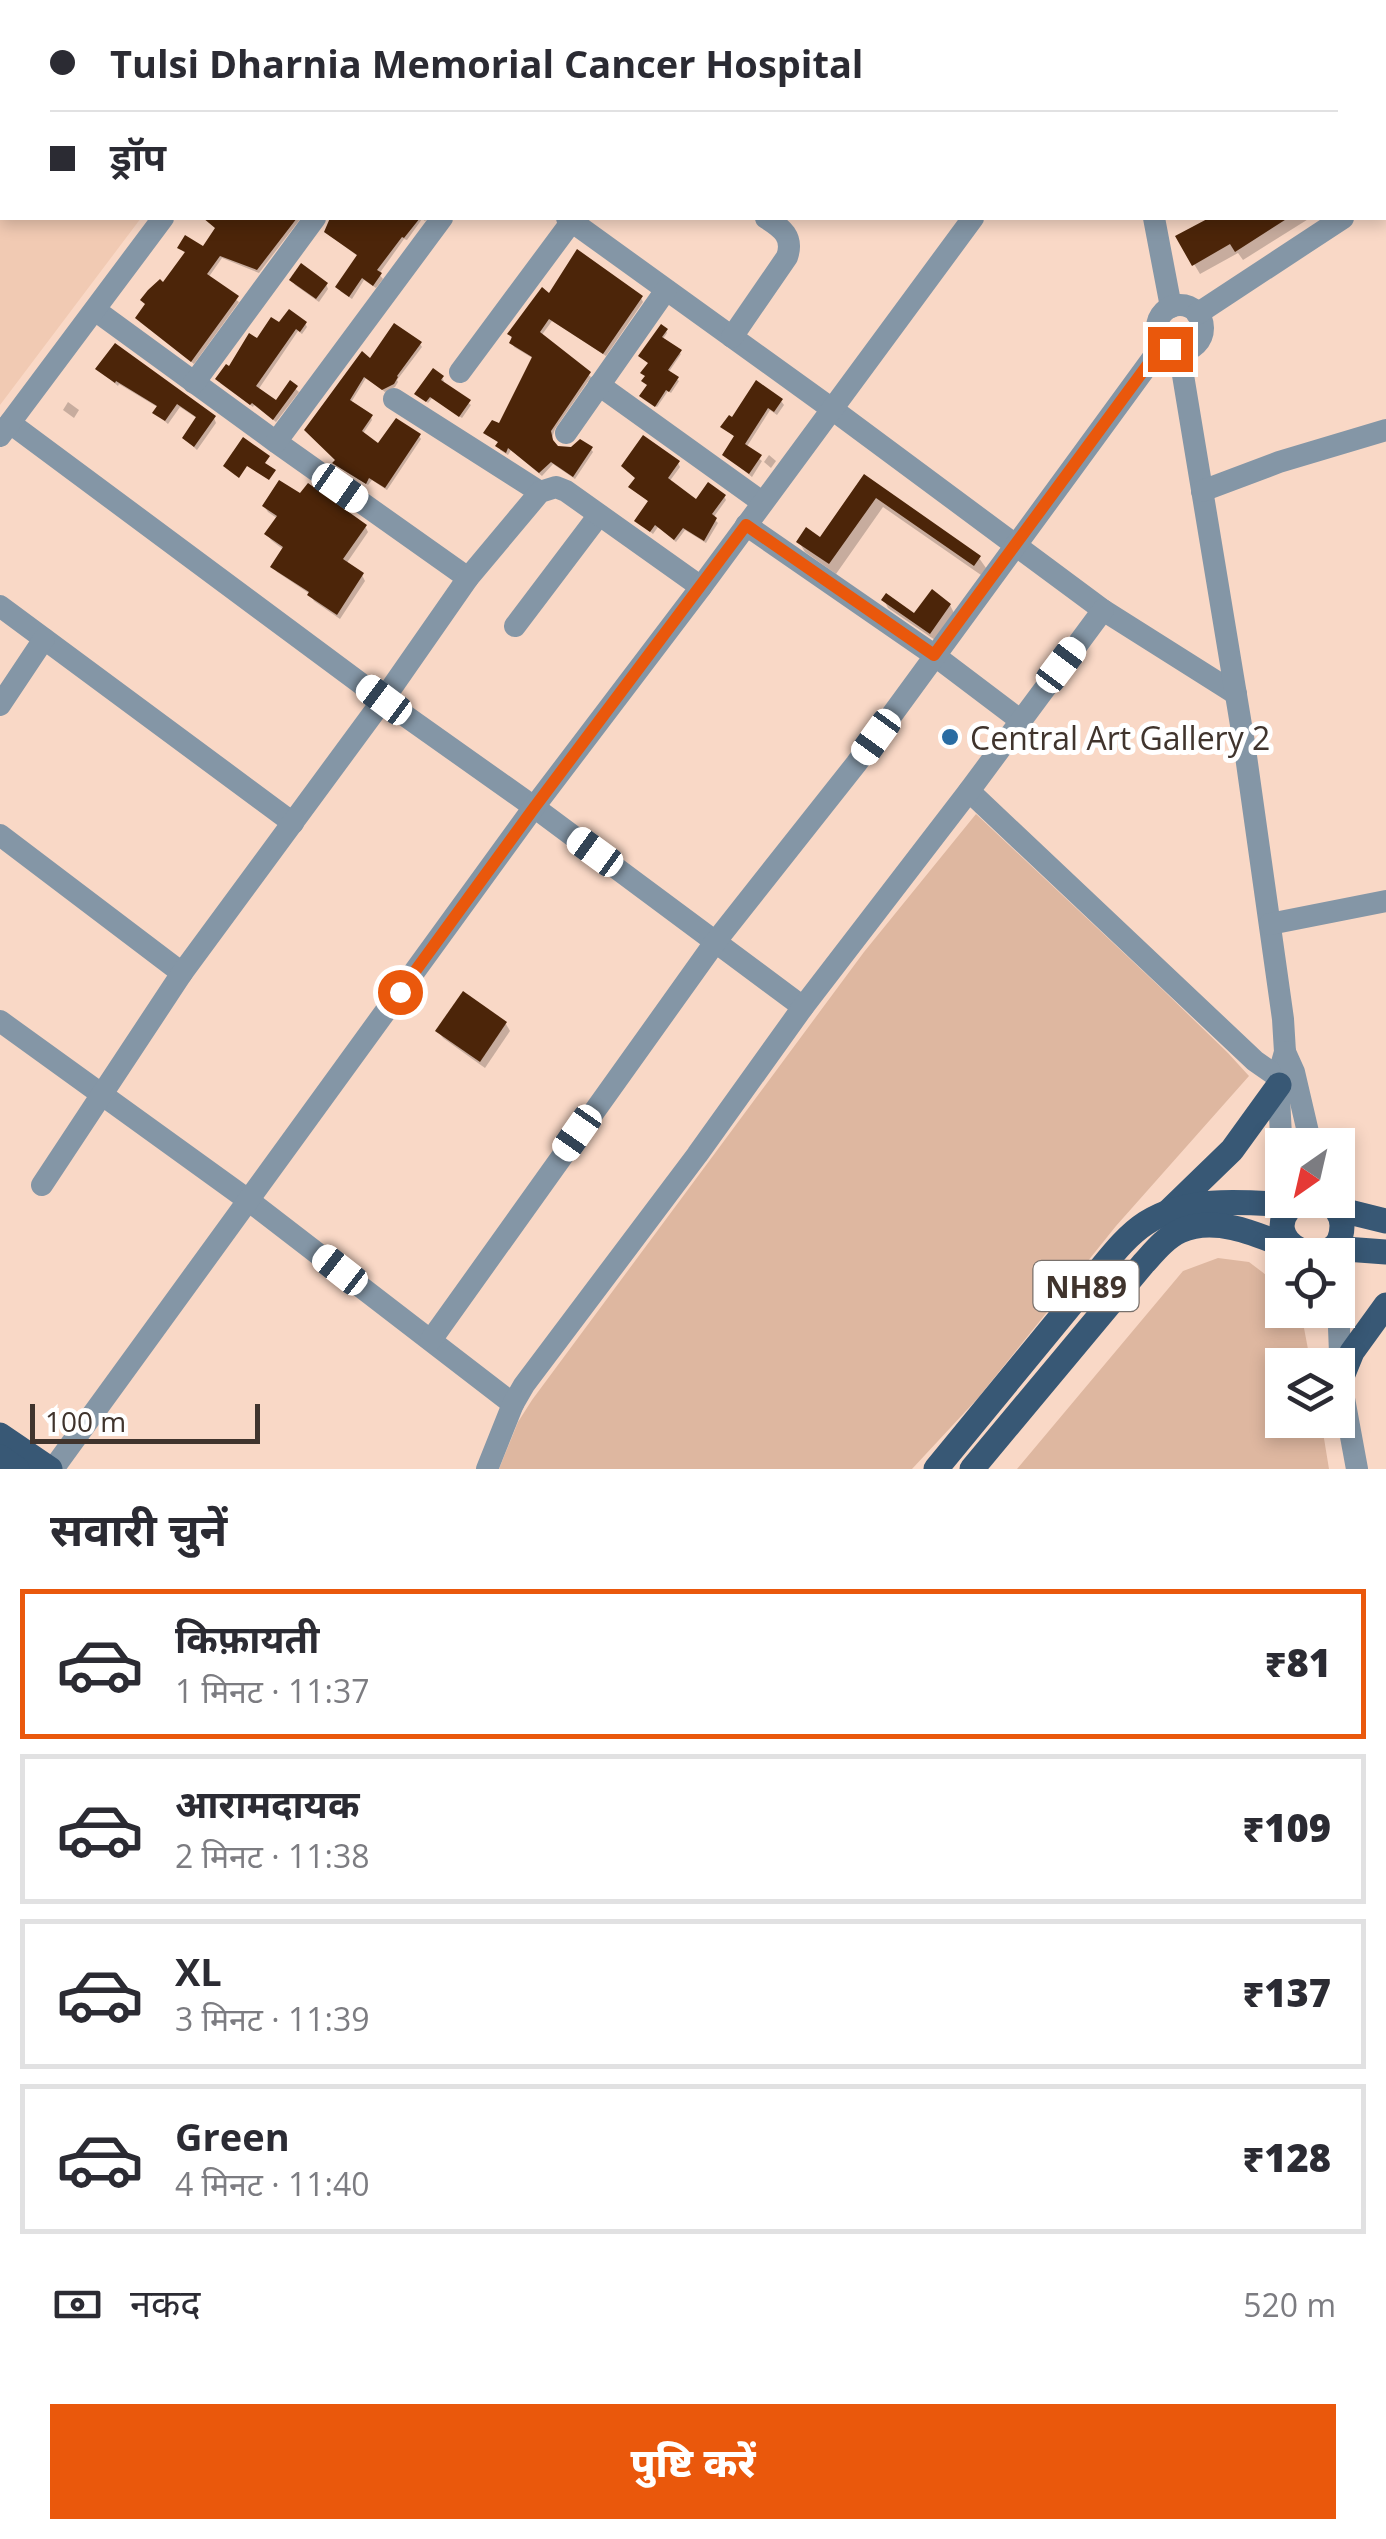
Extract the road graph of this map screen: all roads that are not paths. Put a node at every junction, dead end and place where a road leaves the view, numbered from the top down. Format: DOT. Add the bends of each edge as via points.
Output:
graph roads {
  1 [pos="162,220"];
  2 [pos="313,220"];
  3 [pos="441,220"];
  4 [pos="570,220"];
  5 [pos="768,220"];
  6 [pos="972,220"];
  7 [pos="1153,220"];
  8 [pos="1339,220"];
  9 [pos="666,290"];
  10 [pos="1171,307"];
  11 [pos="95,310"];
  12 [pos="1197,314"];
  13 [pos="732,337"];
  14 [pos="1171,348"];
  15 [pos="460,372"];
  16 [pos="194,383"];
  17 [pos="599,385"];
  18 [pos="394,399"];
  19 [pos="832,409"];
  20 [pos="5,430"];
  21 [pos="1386,430"];
  22 [pos="566,432"];
  23 [pos="276,442"];
  24 [pos="1202,491"];
  25 [pos="540,492"];
  26 [pos="762,502"];
  27 [pos="599,514"];
  28 [pos="746,525"];
  29 [pos="1015,544"];
  30 [pos="468,578"];
  31 [pos="701,587"];
  32 [pos="0,606"];
  33 [pos="1102,610"];
  34 [pos="515,626"];
  35 [pos="44,640"];
  36 [pos="934,655"];
  37 [pos="1236,694"];
  38 [pos="384,700"];
  39 [pos="0,705"];
  40 [pos="1020,720"];
  41 [pos="969,791"];
  42 [pos="534,808"];
  43 [pos="293,823"];
  44 [pos="0,835"];
  45 [pos="1386,901"];
  46 [pos="1270,924"];
  47 [pos="716,941"];
  48 [pos="182,973"];
  49 [pos="803,1007"];
  50 [pos="0,1021"];
  51 [pos="1285,1052"];
  52 [pos="1279,1081"];
  53 [pos="102,1096"];
  54 [pos="1281,1128"];
  55 [pos="1307,1128"];
  56 [pos="42,1185"];
  57 [pos="248,1200"];
  58 [pos="1265,1202"];
  59 [pos="1355,1211"];
  60 [pos="1168,1212"];
  61 [pos="1386,1221"];
  62 [pos="1269,1238"];
  63 [pos="1355,1252"];
  64 [pos="1386,1252"];
  65 [pos="1386,1305"];
  66 [pos="431,1340"];
  67 [pos="1355,1348"];
  68 [pos="513,1404"];
  69 [pos="0,1435"];
  70 [pos="1351,1438"];
  71 [pos="0,1458"];
  72 [pos="17,1469"];
  73 [pos="51,1469"];
  74 [pos="487,1469"];
  75 [pos="936,1469"];
  76 [pos="972,1469"];
  77 [pos="1357,1469"];
  1 -- 11 [label="street"];
  2 -- 16 [label="street"];
  3 -- 23 [label="street"];
  4 -- 9 [label="street"];
  4 -- 15 [label="street"];
  5 -- 13 [label="street" via="786,234 790,248"];
  6 -- 19 [label="street"];
  7 -- 10 [label="street"];
  8 -- 12 [label="street"];
  9 -- 13 [label="street"];
  9 -- 17 [label="street"];
  10 -- 12 [label="street"];
  10 -- 14 [label="street" via="1157,327"];
  11 -- 16 [label="street"];
  11 -- 20 [label="street"];
  12 -- 14 [label="street" via="1203,330 1195,346"];
  13 -- 19 [label="street"];
  14 -- 24 [label="street"];
  14 -- 29 [label="street"];
  16 -- 23 [label="street"];
  17 -- 22 [label="street"];
  17 -- 26 [label="street"];
  18 -- 25 [label="street"];
  19 -- 26 [label="street"];
  19 -- 29 [label="street"];
  20 -- 38 [label="street"];
  21 -- 24 [label="street"];
  23 -- 30 [label="street"];
  24 -- 37 [label="street"];
  25 -- 27 [label="street" via="556,487"];
  25 -- 30 [label="street"];
  26 -- 28 [label="street"];
  27 -- 31 [label="street"];
  27 -- 34 [label="street"];
  28 -- 31 [label="street"];
  28 -- 36 [label="street"];
  29 -- 33 [label="street"];
  29 -- 36 [label="street"];
  30 -- 38 [label="street"];
  31 -- 42 [label="street"];
  32 -- 35 [label="street"];
  33 -- 37 [label="street"];
  33 -- 40 [label="street"];
  35 -- 39 [label="street"];
  35 -- 43 [label="street"];
  36 -- 40 [label="street"];
  36 -- 47 [label="street"];
  37 -- 46 [label="street"];
  38 -- 42 [label="street"];
  38 -- 43 [label="street"];
  40 -- 41 [label="street"];
  41 -- 49 [label="street"];
  41 -- 52 [label="street"];
  42 -- 47 [label="street"];
  42 -- 57 [label="street"];
  43 -- 48 [label="street"];
  44 -- 48 [label="street"];
  45 -- 46 [label="street"];
  46 -- 51 [label="street"];
  47 -- 49 [label="street"];
  47 -- 66 [label="street"];
  48 -- 53 [label="street"];
  49 -- 68 [label="street"];
  50 -- 53 [label="street"];
  51 -- 52 [label="street"];
  51 -- 55 [label="street"];
  52 -- 54 [label="street"];
  52 -- 60 [label="main road" via="1232,1150"];
  53 -- 56 [label="street"];
  53 -- 57 [label="street"];
  57 -- 66 [label="street"];
  57 -- 73 [label="street"];
  58 -- 60 [label="main road, NH89"];
  59 -- 61 [label="main road"];
  60 -- 75 [label="main road, NH89" via="1123,1242"];
  62 -- 76 [label="main road, NH89" via="1194,1227 1167,1239"];
  63 -- 64 [label="main road, NH89"];
  65 -- 67 [label="main road"];
  66 -- 68 [label="street"];
  68 -- 74 [label="street"];
  69 -- 73 [label="main road"];
  70 -- 77 [label="street"];
  71 -- 72 [label="main road"];
}
